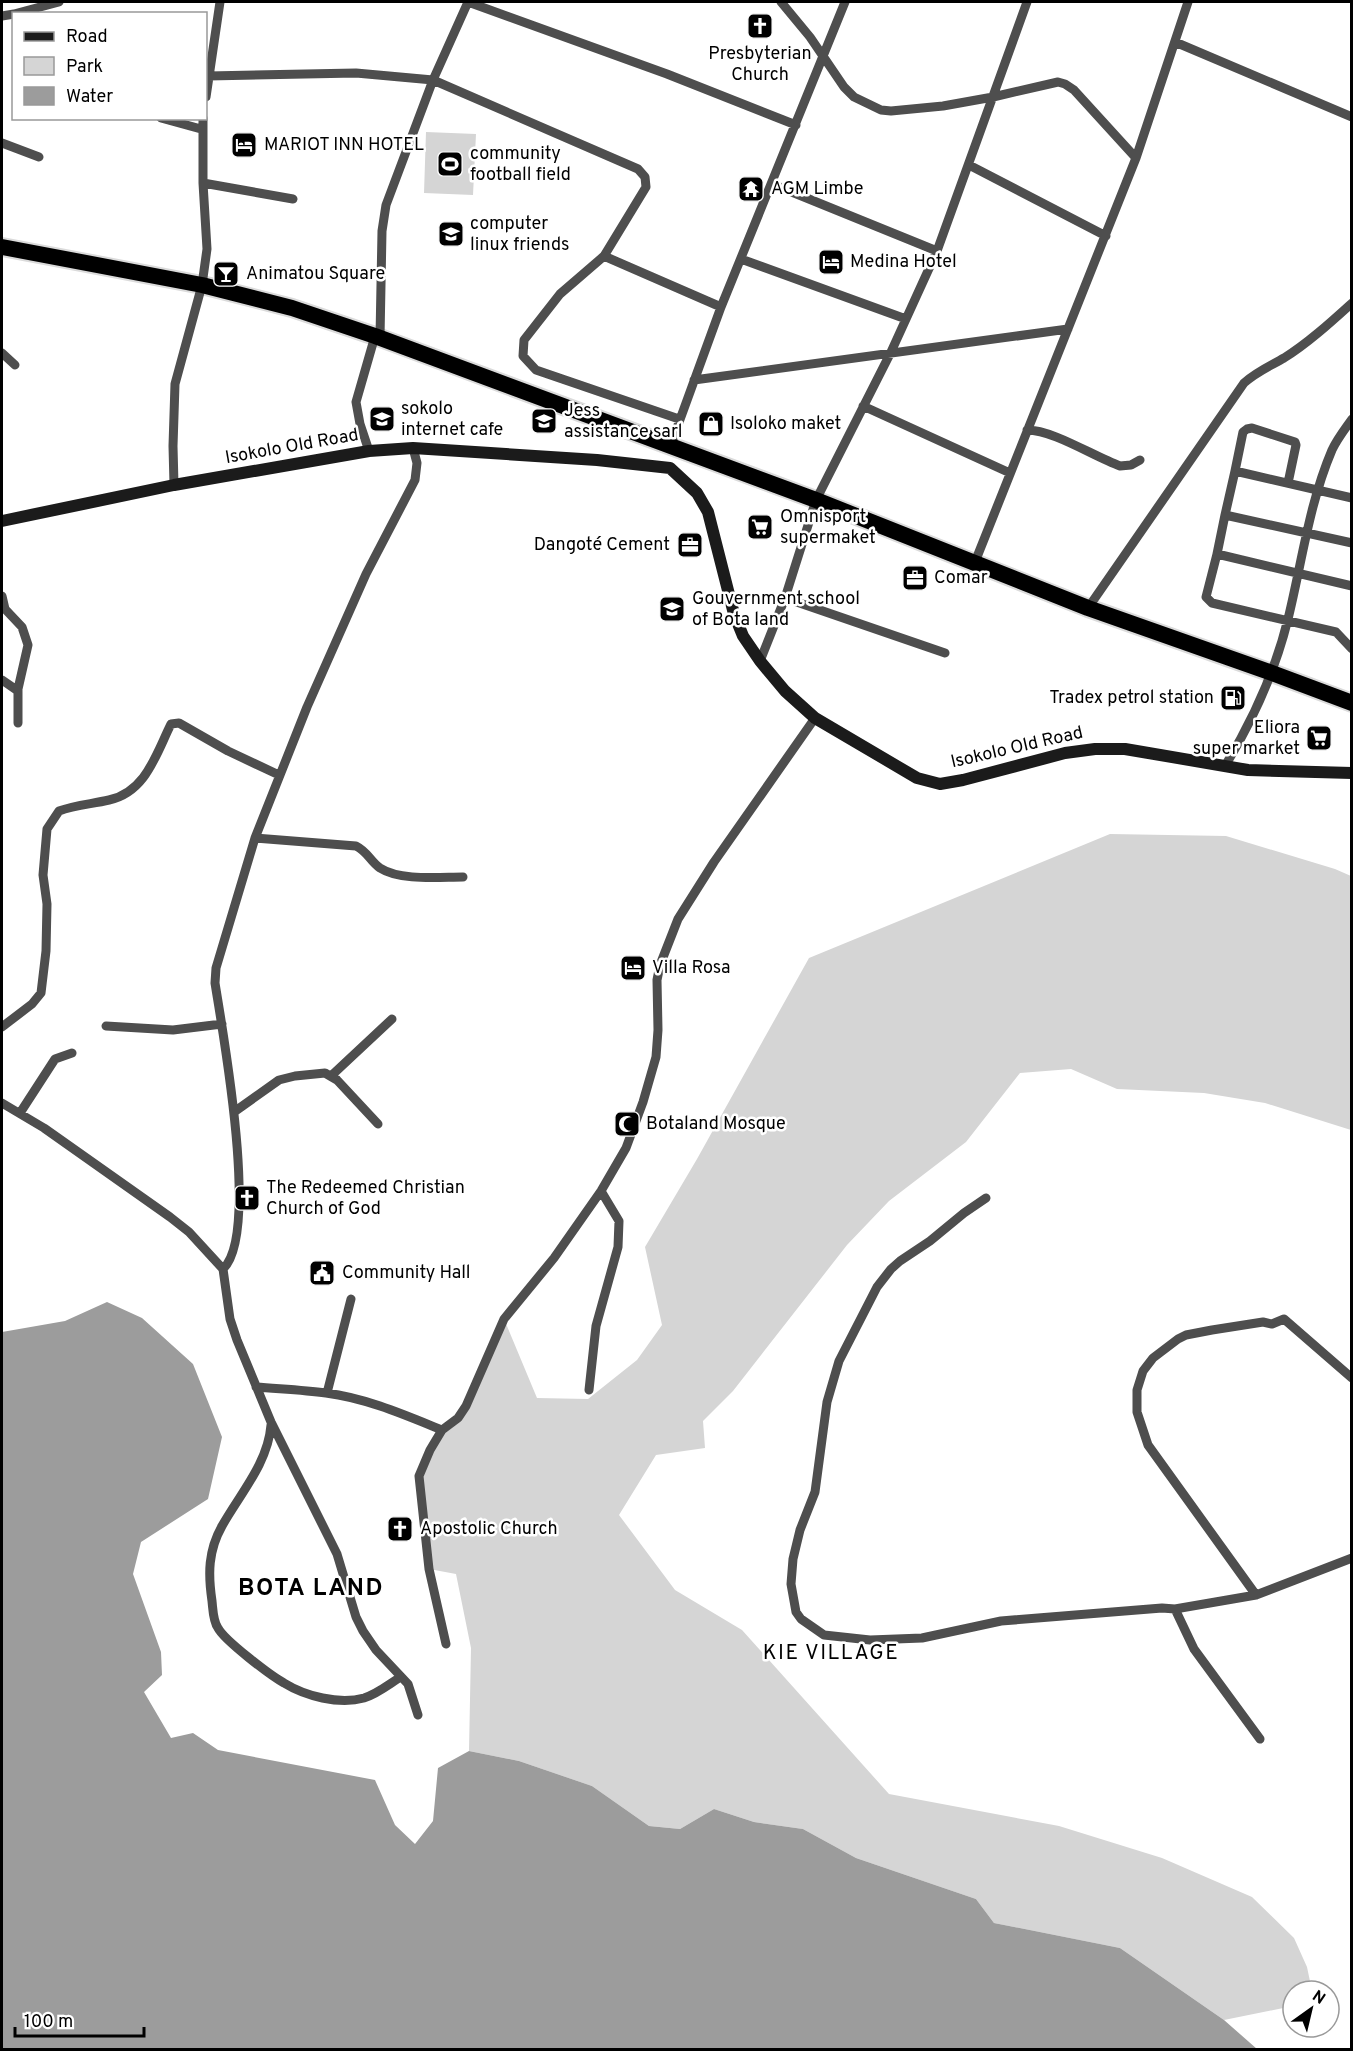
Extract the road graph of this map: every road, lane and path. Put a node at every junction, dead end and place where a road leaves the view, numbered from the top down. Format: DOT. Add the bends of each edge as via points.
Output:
graph roads {
  1 [pos="59,2"];
  2 [pos="220,2"];
  3 [pos="468,2"];
  4 [pos="781,2"];
  5 [pos="845,2"];
  6 [pos="1028,2"];
  7 [pos="1188,2"];
  8 [pos="22,12"];
  9 [pos="1175,42"];
  10 [pos="823,55"];
  11 [pos="208,76"];
  12 [pos="433,80"];
  13 [pos="207,86"];
  14 [pos="993,97"];
  15 [pos="1352,117"];
  16 [pos="168,120"];
  17 [pos="203,120"];
  18 [pos="796,125"];
  19 [pos="201,129"];
  20 [pos="2,143"];
  21 [pos="39,158"];
  22 [pos="1136,158"];
  23 [pos="969,165"];
  24 [pos="202,183"];
  25 [pos="772,184"];
  26 [pos="293,199"];
  27 [pos="1106,236"];
  28 [pos="2,247"];
  29 [pos="937,251"];
  30 [pos="603,256"];
  31 [pos="741,259"];
  32 [pos="202,285"];
  33 [pos="1352,303"];
  34 [pos="721,307"];
  35 [pos="906,319"];
  36 [pos="1068,329"];
  37 [pos="378,337"];
  38 [pos="2,352"];
  39 [pos="891,352"];
  40 [pos="15,365"];
  41 [pos="694,380"];
  42 [pos="863,406"];
  43 [pos="679,419"];
  44 [pos="1352,419"];
  45 [pos="1027,430"];
  46 [pos="413,448"];
  47 [pos="675,448"];
  48 [pos="369,451"];
  49 [pos="1140,460"];
  50 [pos="670,468"];
  51 [pos="1234,471"];
  52 [pos="1010,472"];
  53 [pos="1288,483"];
  54 [pos="174,485"];
  55 [pos="1317,491"];
  56 [pos="1352,498"];
  57 [pos="816,500"];
  58 [pos="1225,515"];
  59 [pos="2,521"];
  60 [pos="1306,533"];
  61 [pos="1352,543"];
  62 [pos="1217,554"];
  63 [pos="975,562"];
  64 [pos="1297,572"];
  65 [pos="1352,586"];
  66 [pos="2,596"];
  67 [pos="785,598"];
  68 [pos="1088,608"];
  69 [pos="1288,620"];
  70 [pos="1336,632"];
  71 [pos="1352,636"];
  72 [pos="1352,650"];
  73 [pos="945,653"];
  74 [pos="760,661"];
  75 [pos="1272,673"];
  76 [pos="2,680"];
  77 [pos="18,691"];
  78 [pos="1352,703"];
  79 [pos="815,718"];
  80 [pos="18,723"];
  81 [pos="1225,766"];
  82 [pos="1352,773"];
  83 [pos="279,775"];
  84 [pos="255,838"];
  85 [pos="463,877"];
  86 [pos="392,1019"];
  87 [pos="222,1024"];
  88 [pos="106,1026"];
  89 [pos="2,1027"];
  90 [pos="72,1053"];
  91 [pos="331,1076"];
  92 [pos="2,1103"];
  93 [pos="234,1112"];
  94 [pos="20,1113"];
  95 [pos="378,1124"];
  96 [pos="601,1191"];
  97 [pos="986,1198"];
  98 [pos="223,1269"];
  99 [pos="351,1299"];
  100 [pos="1352,1378"];
  101 [pos="256,1387"];
  102 [pos="588,1390"];
  103 [pos="327,1393"];
  104 [pos="271,1422"];
  105 [pos="442,1430"];
  106 [pos="1352,1558"];
  107 [pos="1256,1595"];
  108 [pos="1175,1609"];
  109 [pos="446,1644"];
  110 [pos="399,1678"];
  111 [pos="418,1715"];
  112 [pos="1260,1739"];
  1 -- 8 [label="street"];
  2 -- 11 [label="street"];
  3 -- 12 [label="street"];
  3 -- 18 [label="street"];
  4 -- 10 [label="street"];
  5 -- 10 [label="street"];
  6 -- 14 [label="street"];
  7 -- 9 [label="street"];
  9 -- 15 [label="street"];
  9 -- 22 [label="street"];
  10 -- 14 [label="street" via="854,97 881,110 943,106"];
  10 -- 18 [label="street"];
  11 -- 12 [label="street" via="356,74"];
  11 -- 13 [label="street"];
  12 -- 30 [label="street" via="638,169 645,177 646,187"];
  12 -- 37 [label="street" via="386,205"];
  14 -- 22 [label="street" via="1065,84"];
  14 -- 23 [label="street"];
  16 -- 19 [label="street"];
  17 -- 19 [label="street"];
  18 -- 25 [label="street"];
  19 -- 24 [label="street"];
  20 -- 21 [label="street"];
  22 -- 27 [label="street"];
  23 -- 27 [label="street"];
  23 -- 29 [label="street"];
  24 -- 26 [label="street"];
  24 -- 32 [label="street" via="207,249"];
  25 -- 29 [label="street"];
  25 -- 31 [label="street"];
  27 -- 36 [label="street"];
  28 -- 32 [label="highway"];
  29 -- 35 [label="street"];
  30 -- 34 [label="street"];
  30 -- 43 [label="street" via="560,294 524,340 523,356 536,370"];
  31 -- 34 [label="street"];
  31 -- 35 [label="street"];
  32 -- 37 [label="highway" via="292,308"];
  32 -- 54 [label="street" via="175,384"];
  33 -- 68 [label="street" via="1285,357 1244,383"];
  34 -- 41 [label="street"];
  35 -- 39 [label="street"];
  36 -- 39 [label="street"];
  36 -- 45 [label="street"];
  37 -- 47 [label="highway"];
  37 -- 48 [label="street" via="356,402"];
  38 -- 40 [label="street"];
  39 -- 41 [label="street"];
  39 -- 42 [label="street"];
  41 -- 43 [label="street"];
  42 -- 52 [label="street"];
  42 -- 57 [label="street"];
  43 -- 47 [label="street"];
  44 -- 55 [label="street" via="1333,448"];
  45 -- 49 [label="street" via="1057,437 1120,466"];
  45 -- 52 [label="street"];
  46 -- 48 [label="street, Isokolo Old Road"];
  46 -- 50 [label="street, Isokolo Old Road"];
  46 -- 83 [label="street" via="417,463 415,480 352,604"];
  47 -- 50 [label="street"];
  47 -- 57 [label="highway"];
  48 -- 54 [label="street, Isokolo Old Road"];
  50 -- 74 [label="street, Isokolo Old Road" via="698,493 708,512 734,614"];
  51 -- 53 [label="street"];
  51 -- 53 [label="street" via="1243,432 1252,428 1295,442"];
  51 -- 58 [label="street"];
  52 -- 63 [label="street"];
  53 -- 55 [label="street"];
  54 -- 59 [label="street, Isokolo Old Road"];
  55 -- 56 [label="street"];
  55 -- 60 [label="street"];
  57 -- 63 [label="highway"];
  57 -- 67 [label="street"];
  58 -- 60 [label="street"];
  58 -- 62 [label="street"];
  60 -- 61 [label="street"];
  60 -- 64 [label="street"];
  62 -- 64 [label="street"];
  62 -- 69 [label="street" via="1206,597 1212,603"];
  63 -- 68 [label="highway"];
  64 -- 65 [label="street"];
  64 -- 69 [label="street"];
  66 -- 77 [label="street" via="5,609 22,627 28,645"];
  67 -- 73 [label="street"];
  67 -- 74 [label="street"];
  68 -- 75 [label="highway"];
  69 -- 70 [label="street"];
  69 -- 75 [label="street"];
  70 -- 71 [label="street"];
  70 -- 72 [label="street"];
  74 -- 79 [label="street, Isokolo Old Road"];
  75 -- 78 [label="highway"];
  75 -- 81 [label="street" via="1253,719"];
  76 -- 77 [label="street"];
  77 -- 80 [label="street"];
  79 -- 81 [label="street, Isokolo Old Road" via="917,778 940,784 1095,749 1125,749"];
  79 -- 96 [label="street" via="678,919 657,980 658,1044 650,1081 626,1149"];
  81 -- 82 [label="street, Isokolo Old Road"];
  83 -- 84 [label="street"];
  83 -- 89 [label="street" via="179,723 171,724 144,779 132,790 110,800 59,811 47,829 43,875 46,951 41,993"];
  84 -- 85 [label="street" via="356,846 366,851 379,868 395,874"];
  84 -- 87 [label="street" via="215,976"];
  86 -- 91 [label="street"];
  87 -- 88 [label="street" via="173,1030"];
  87 -- 93 [label="street"];
  90 -- 94 [label="street" via="55,1059"];
  91 -- 93 [label="street" via="316,1074 279,1080"];
  91 -- 95 [label="street"];
  92 -- 94 [label="street"];
  93 -- 98 [label="street" via="240,1177 238,1217 233,1248"];
  94 -- 98 [label="street" via="170,1217"];
  96 -- 102 [label="street" via="619,1221 618,1246 596,1326"];
  96 -- 105 [label="street" via="554,1258 504,1319 466,1406"];
  97 -- 108 [label="street" via="891,1269 877,1287 839,1361 827,1402 815,1492 793,1559 791,1584 796,1612 824,1635 870,1640 922,1638 1015,1620"];
  98 -- 101 [label="street" via="230,1319"];
  99 -- 103 [label="street"];
  100 -- 107 [label="street" via="1284,1319 1272,1324 1263,1322 1186,1335 1153,1358 1143,1371 1137,1390 1137,1412 1148,1445"];
  101 -- 103 [label="street"];
  101 -- 104 [label="street"];
  103 -- 105 [label="street" via="382,1407"];
  104 -- 110 [label="street" via="337,1554 356,1617 375,1650"];
  104 -- 110 [label="street" via="267,1448 212,1547 208,1570 217,1627 227,1640 284,1684 315,1696 355,1700 374,1694"];
  105 -- 109 [label="street" via="419,1476 429,1569"];
  106 -- 107 [label="street"];
  107 -- 108 [label="street"];
  108 -- 112 [label="street" via="1194,1649"];
  110 -- 111 [label="street" via="408,1686"];
}
